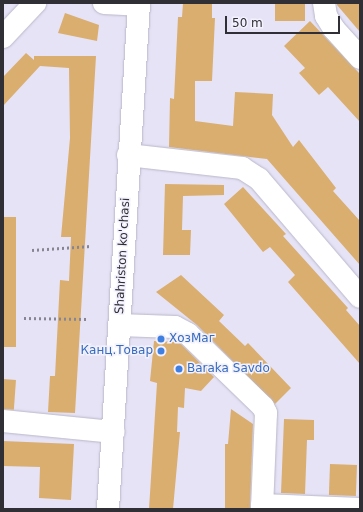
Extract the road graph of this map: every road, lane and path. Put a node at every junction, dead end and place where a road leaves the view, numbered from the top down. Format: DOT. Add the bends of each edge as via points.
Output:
graph roads {
  1 [pos="35,3"];
  2 [pos="104,3"];
  3 [pos="324,3"];
  4 [pos="139,4"];
  5 [pos="3,37"];
  6 [pos="360,58"];
  7 [pos="128,155"];
  8 [pos="91,246"];
  9 [pos="32,250"];
  10 [pos="360,297"];
  11 [pos="24,318"];
  12 [pos="87,319"];
  13 [pos="119,325"];
  14 [pos="3,421"];
  15 [pos="113,432"];
  16 [pos="262,507"];
  17 [pos="360,508"];
  18 [pos="108,509"];
  1 -- 5 [label="street"];
  2 -- 4 [label="street"];
  3 -- 6 [label="street" via="326,16 334,29"];
  4 -- 7 [label="street, Shahriston ko'chasi"];
  7 -- 10 [label="street" via="242,168 259,179"];
  7 -- 13 [label="street, Shahriston ko'chasi"];
  8 -- 9 [label="path"];
  11 -- 12 [label="path"];
  13 -- 15 [label="street, Shahriston ko'chasi"];
  13 -- 16 [label="street" via="175,327 263,407 266,413"];
  14 -- 15 [label="street"];
  15 -- 18 [label="street, Shahriston ko'chasi"];
  16 -- 17 [label="street"];
}
